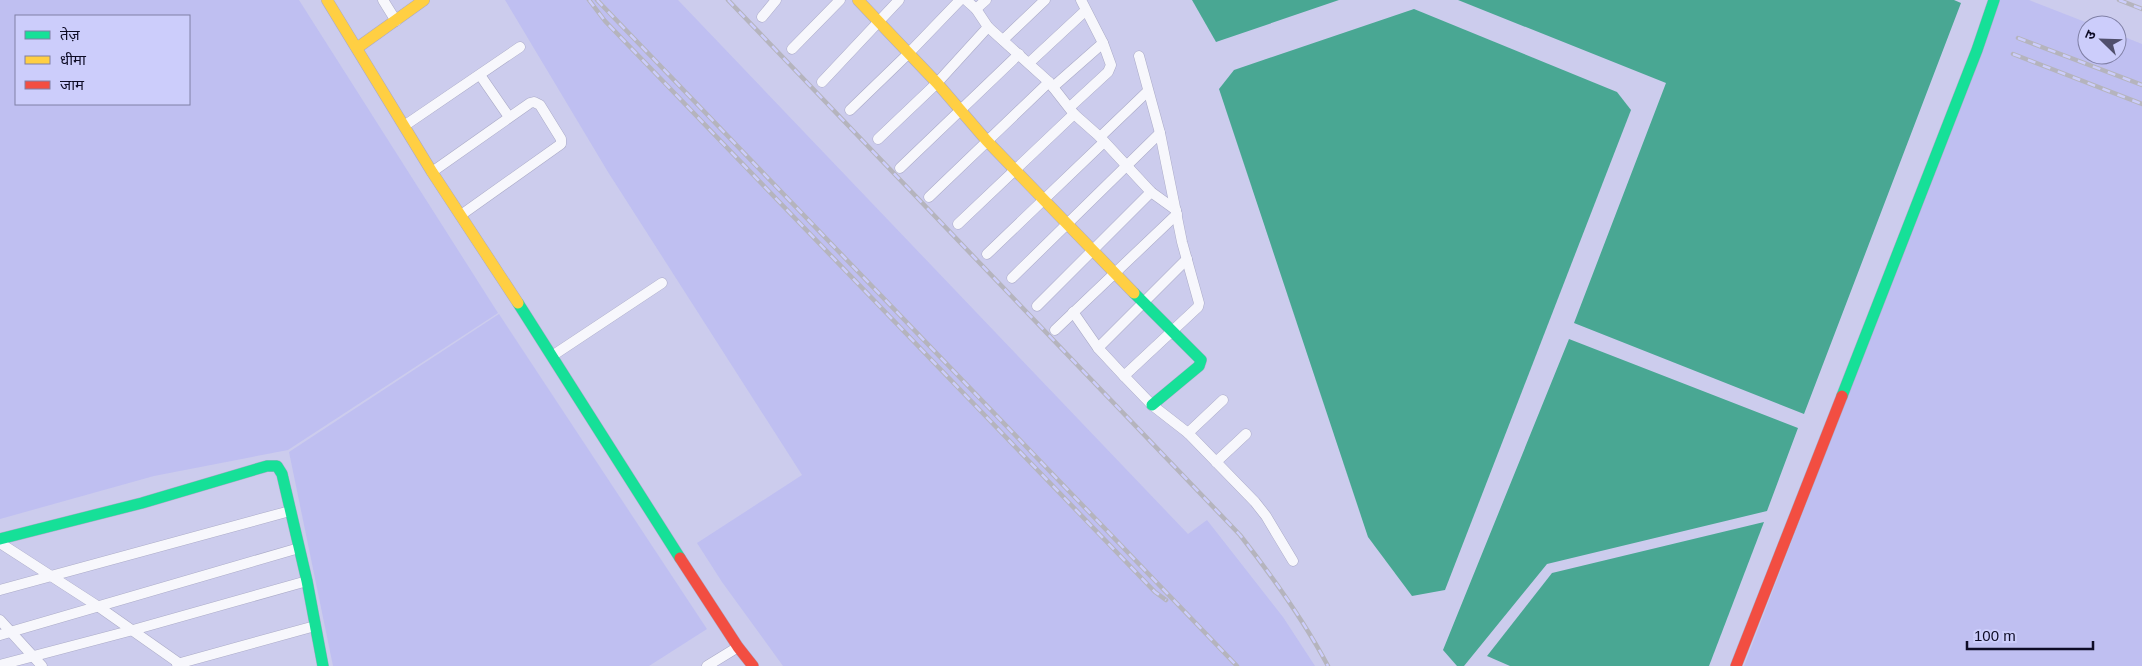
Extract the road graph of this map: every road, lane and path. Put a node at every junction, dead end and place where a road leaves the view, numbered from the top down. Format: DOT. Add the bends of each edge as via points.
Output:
graph roads {
  1 [pos="327,0"];
  2 [pos="383,0"];
  3 [pos="424,0"];
  4 [pos="776,0"];
  5 [pos="840,0"];
  6 [pos="858,0"];
  7 [pos="899,0"];
  8 [pos="960,0"];
  9 [pos="966,0"];
  10 [pos="986,0"];
  11 [pos="1045,0"];
  12 [pos="1081,0"];
  13 [pos="1994,0"];
  14 [pos="976,9"];
  15 [pos="1085,11"];
  16 [pos="762,17"];
  17 [pos="396,20"];
  18 [pos="879,23"];
  19 [pos="988,27"];
  20 [pos="1004,40"];
  21 [pos="1102,43"];
  22 [pos="520,47"];
  23 [pos="357,48"];
  24 [pos="792,50"];
  25 [pos="908,53"];
  26 [pos="1019,54"];
  27 [pos="1139,56"];
  28 [pos="1029,63"];
  29 [pos="480,75"];
  30 [pos="822,82"];
  31 [pos="937,83"];
  32 [pos="1051,84"];
  33 [pos="1148,91"];
  34 [pos="850,110"];
  35 [pos="960,110"];
  36 [pos="1072,111"];
  37 [pos="509,117"];
  38 [pos="404,126"];
  39 [pos="1160,133"];
  40 [pos="878,139"];
  41 [pos="1102,139"];
  42 [pos="987,141"];
  43 [pos="1128,166"];
  44 [pos="900,168"];
  45 [pos="1015,169"];
  46 [pos="432,172"];
  47 [pos="1151,192"];
  48 [pos="929,197"];
  49 [pos="1043,200"];
  50 [pos="1176,212"];
  51 [pos="461,215"];
  52 [pos="958,224"];
  53 [pos="1068,225"];
  54 [pos="1091,250"];
  55 [pos="987,254"];
  56 [pos="1187,259"];
  57 [pos="1114,274"];
  58 [pos="1012,278"];
  59 [pos="662,284"];
  60 [pos="1143,303"];
  61 [pos="1037,306"];
  62 [pos="1073,312"];
  63 [pos="1055,330"];
  64 [pos="1171,331"];
  65 [pos="1098,348"];
  66 [pos="552,356"];
  67 [pos="1124,376"];
  68 [pos="1223,400"];
  69 [pos="1152,405"];
  70 [pos="1188,432"];
  71 [pos="1246,434"];
  72 [pos="1216,462"];
  73 [pos="290,511"];
  74 [pos="0,541"];
  75 [pos="299,548"];
  76 [pos="1293,562"];
  77 [pos="50,577"];
  78 [pos="307,581"];
  79 [pos="0,590"];
  80 [pos="99,607"];
  81 [pos="0,620"];
  82 [pos="315,626"];
  83 [pos="132,630"];
  84 [pos="5,633"];
  85 [pos="738,647"];
  86 [pos="33,656"];
  87 [pos="0,665"];
  88 [pos="178,665"];
  89 [pos="42,666"];
  90 [pos="323,666"];
  91 [pos="707,666"];
  92 [pos="753,666"];
  93 [pos="1736,666"];
  1 -- 23 [label="street"];
  2 -- 17 [label="street"];
  3 -- 17 [label="street"];
  4 -- 16 [label="street"];
  5 -- 24 [label="street"];
  6 -- 18 [label="street"];
  7 -- 18 [label="street"];
  8 -- 25 [label="street"];
  9 -- 14 [label="street"];
  10 -- 14 [label="street"];
  11 -- 20 [label="street"];
  12 -- 15 [label="street"];
  13 -- 93 [label="street" via="1970,69"];
  14 -- 19 [label="street"];
  15 -- 21 [label="street"];
  15 -- 28 [label="street"];
  17 -- 23 [label="street"];
  18 -- 25 [label="street"];
  18 -- 30 [label="street"];
  19 -- 20 [label="street"];
  19 -- 31 [label="street"];
  20 -- 26 [label="street"];
  21 -- 32 [label="street"];
  21 -- 36 [label="street" via="1111,63 1110,69"];
  22 -- 29 [label="street"];
  23 -- 38 [label="street"];
  25 -- 31 [label="street"];
  25 -- 34 [label="street"];
  26 -- 28 [label="street"];
  26 -- 35 [label="street"];
  27 -- 33 [label="street"];
  28 -- 32 [label="street"];
  29 -- 37 [label="street"];
  29 -- 38 [label="street"];
  31 -- 35 [label="street"];
  31 -- 40 [label="street"];
  32 -- 36 [label="street"];
  32 -- 42 [label="street"];
  33 -- 39 [label="street"];
  33 -- 41 [label="street"];
  35 -- 42 [label="street"];
  35 -- 44 [label="street"];
  36 -- 41 [label="street"];
  36 -- 45 [label="street"];
  37 -- 46 [label="street"];
  37 -- 51 [label="street" via="530,103 537,103 561,139 561,144"];
  38 -- 46 [label="street"];
  39 -- 43 [label="street"];
  39 -- 50 [label="street"];
  41 -- 43 [label="street"];
  41 -- 49 [label="street"];
  42 -- 45 [label="street"];
  42 -- 48 [label="street"];
  43 -- 47 [label="street"];
  43 -- 53 [label="street"];
  45 -- 49 [label="street"];
  45 -- 52 [label="street"];
  46 -- 51 [label="street"];
  47 -- 50 [label="street"];
  47 -- 54 [label="street"];
  49 -- 53 [label="street"];
  49 -- 55 [label="street"];
  50 -- 56 [label="street"];
  50 -- 57 [label="street"];
  51 -- 66 [label="street"];
  53 -- 54 [label="street"];
  53 -- 58 [label="street"];
  54 -- 57 [label="street"];
  54 -- 61 [label="street"];
  56 -- 60 [label="street"];
  56 -- 64 [label="street" via="1199,303"];
  57 -- 60 [label="street"];
  57 -- 62 [label="street"];
  59 -- 66 [label="street"];
  60 -- 64 [label="street"];
  60 -- 65 [label="street"];
  62 -- 63 [label="street"];
  62 -- 65 [label="street"];
  64 -- 67 [label="street"];
  64 -- 69 [label="street" via="1199,356 1201,364"];
  65 -- 67 [label="street"];
  66 -- 85 [label="street"];
  67 -- 69 [label="street"];
  68 -- 70 [label="street"];
  69 -- 70 [label="street"];
  70 -- 72 [label="street"];
  71 -- 72 [label="street"];
  72 -- 76 [label="street" via="1260,509"];
  73 -- 74 [label="street" via="282,474 273,465"];
  73 -- 75 [label="street"];
  73 -- 77 [label="street"];
  74 -- 77 [label="street"];
  75 -- 78 [label="street"];
  75 -- 80 [label="street"];
  77 -- 79 [label="street"];
  77 -- 80 [label="street"];
  78 -- 82 [label="street"];
  78 -- 83 [label="street"];
  80 -- 83 [label="street"];
  80 -- 84 [label="street"];
  81 -- 84 [label="street"];
  82 -- 88 [label="street"];
  82 -- 90 [label="street"];
  83 -- 86 [label="street"];
  83 -- 88 [label="street"];
  84 -- 86 [label="street"];
  85 -- 91 [label="street"];
  85 -- 92 [label="street"];
  86 -- 87 [label="street"];
  86 -- 89 [label="street"];
}
